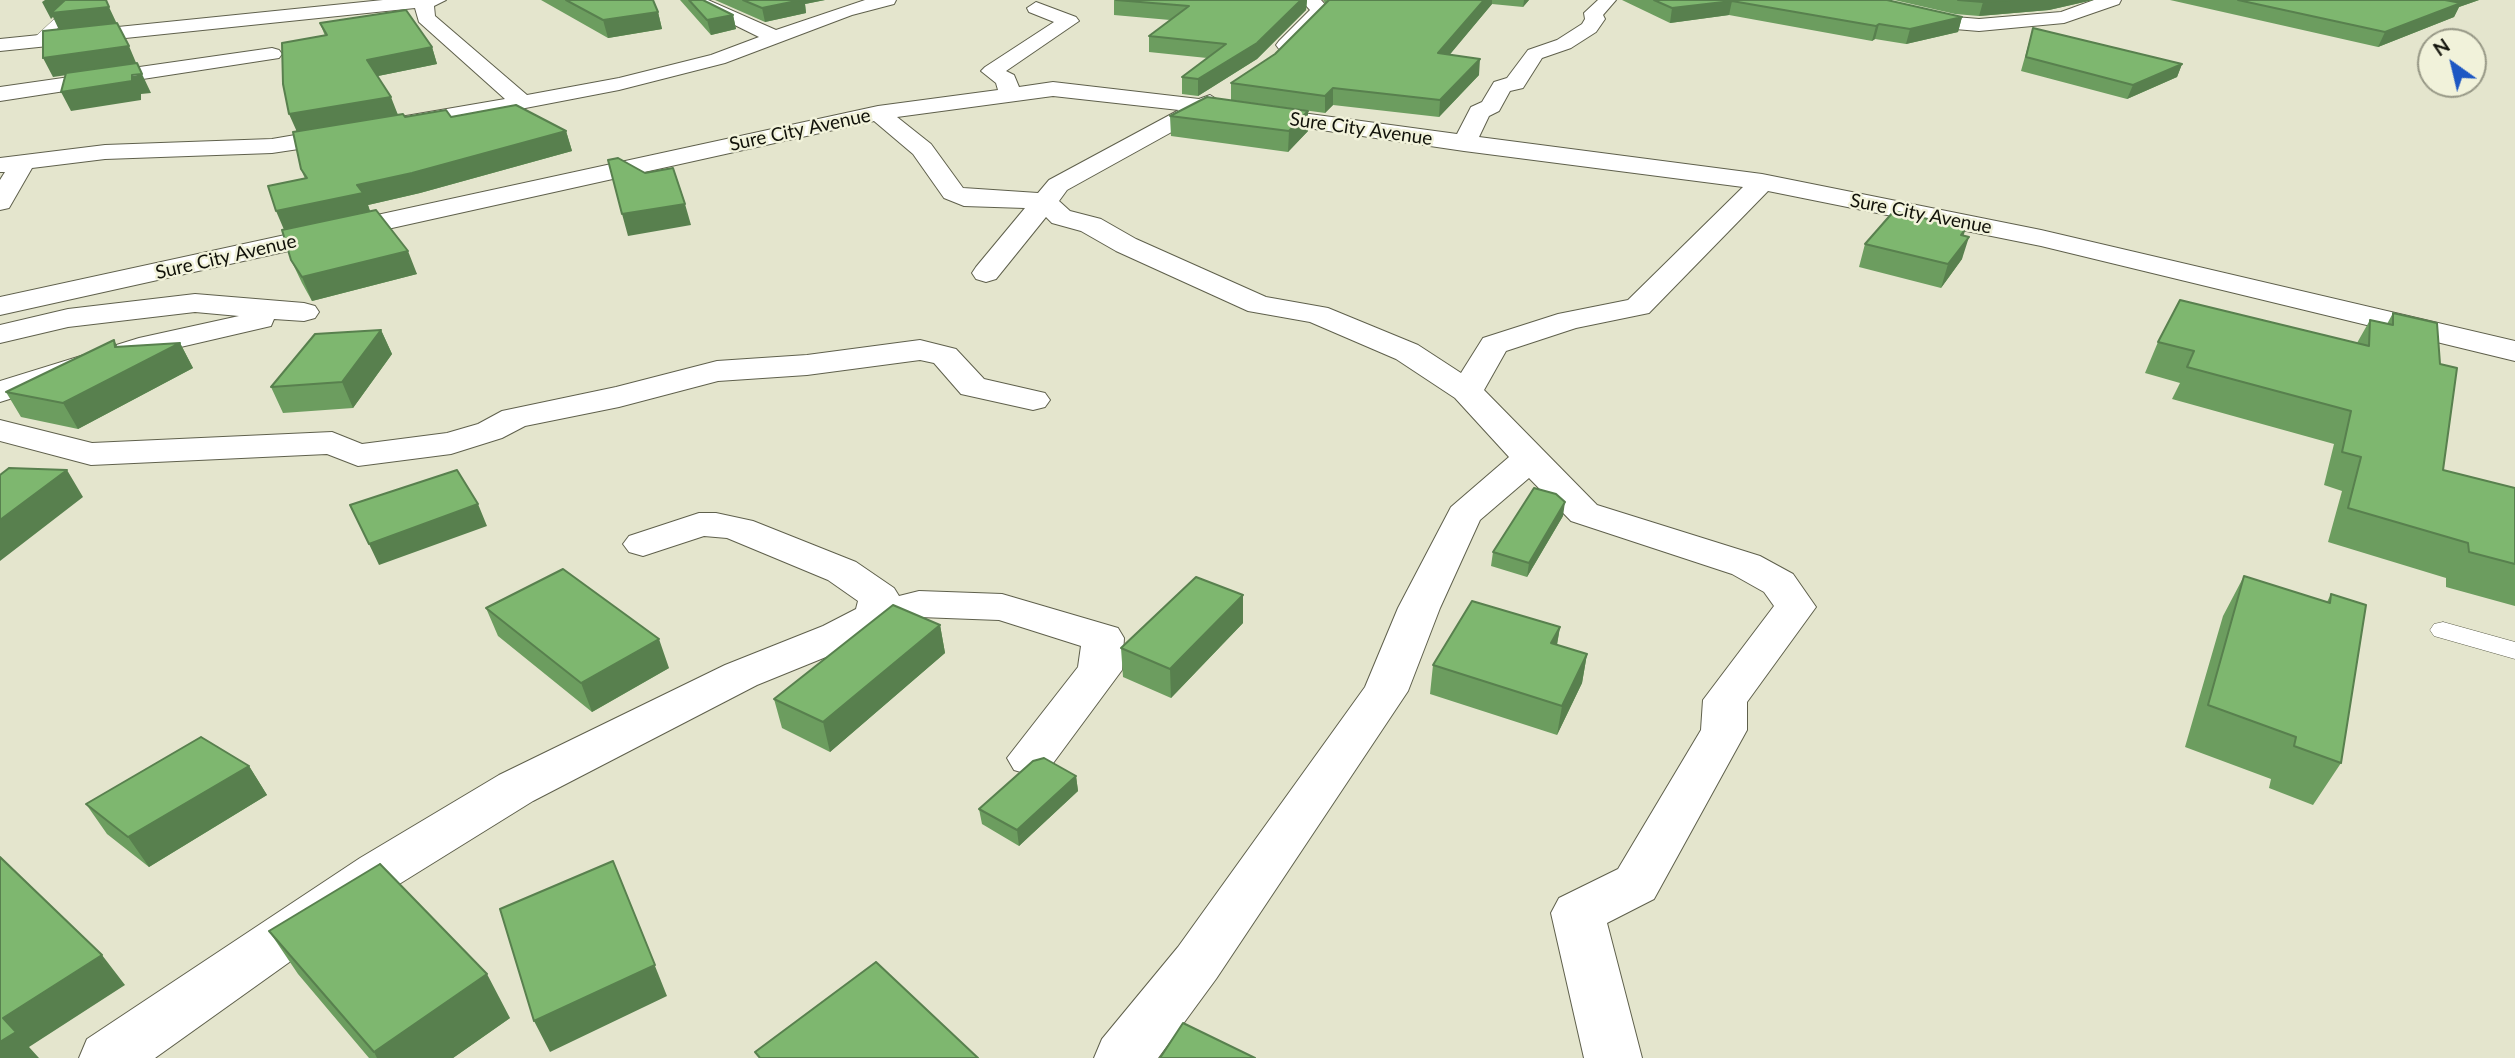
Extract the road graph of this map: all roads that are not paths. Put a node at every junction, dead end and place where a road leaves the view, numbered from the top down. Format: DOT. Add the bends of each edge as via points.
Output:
graph roads {
  1 [pos="88,0"];
  2 [pos="693,0"];
  3 [pos="887,0"];
  4 [pos="1310,0"];
  5 [pos="1607,0"];
  6 [pos="1859,0"];
  7 [pos="2112,0"];
  8 [pos="431,1"];
  9 [pos="377,3"];
  10 [pos="1036,8"];
  11 [pos="773,36"];
  12 [pos="37,41"];
  13 [pos="0,45"];
  14 [pos="272,54"];
  15 [pos="1273,57"];
  16 [pos="1010,93"];
  17 [pos="0,94"];
  18 [pos="1214,99"];
  19 [pos="522,102"];
  20 [pos="878,113"];
  21 [pos="1464,144"];
  22 [pos="9,172"];
  23 [pos="1762,182"];
  24 [pos="1044,201"];
  25 [pos="0,202"];
  26 [pos="986,273"];
  27 [pos="0,306"];
  28 [pos="304,312"];
  29 [pos="260,320"];
  30 [pos="0,334"];
  31 [pos="2515,351"];
  32 [pos="1467,390"];
  33 [pos="0,392"];
  34 [pos="1033,400"];
  35 [pos="0,430"];
  36 [pos="1530,458"];
  37 [pos="643,544"];
  38 [pos="876,616"];
  39 [pos="2442,630"];
  40 [pos="2515,651"];
  41 [pos="1031,758"];
  42 [pos="108,1058"];
  43 [pos="1123,1058"];
  44 [pos="1613,1058"];
  1 -- 12 [label="lane" via="72,8"];
  2 -- 11 [label="street"];
  3 -- 11 [label="street"];
  4 -- 15 [label="street" via="1321,10"];
  5 -- 21 [label="street" via="1593,13 1589,28 1564,44 1535,54 1515,83 1502,87 1491,106 1479,112"];
  6 -- 7 [label="street" via="1979,25 2064,17"];
  8 -- 9 [label="street"];
  8 -- 19 [label="street" via="426,18"];
  9 -- 12 [label="street"];
  10 -- 16 [label="street" via="1069,21 992,71 1006,80"];
  11 -- 19 [label="street" via="718,59"];
  12 -- 13 [label="street"];
  14 -- 17 [label="street"];
  16 -- 18 [label="street, Sure City Avenue" via="1053,89"];
  16 -- 20 [label="street, Sure City Avenue"];
  18 -- 21 [label="street, Sure City Avenue"];
  18 -- 24 [label="street" via="1058,185"];
  19 -- 22 [label="street" via="284,145 105,152"];
  20 -- 24 [label="street" via="922,149 953,193 964,198"];
  20 -- 27 [label="street, Sure City Avenue"];
  21 -- 23 [label="street, Sure City Avenue"];
  22 -- 25 [label="street"];
  23 -- 31 [label="street, Sure City Avenue" via="2054,241"];
  23 -- 32 [label="street" via="1638,307 1569,320 1494,345"];
  24 -- 26 [label="street"];
  24 -- 32 [label="street" via="1062,217 1091,225 1259,305 1317,314 1407,352"];
  28 -- 30 [label="street" via="195,303 80,316"];
  29 -- 33 [label="street" via="150,345"];
  32 -- 36 [label="street"];
  34 -- 35 [label="street" via="973,387 945,356 920,350 717,371 514,418 452,443 358,455 332,443 90,454"];
  36 -- 43 [label="street" via="1464,515 1386,691 1197,963"];
  36 -- 44 [label="street" via="1584,513 1746,565 1779,583 1795,607 1726,700 1724,730 1636,884 1578,913"];
  37 -- 38 [label="street" via="699,525 739,530 842,571 879,597"];
  38 -- 41 [label="street" via="919,604 1002,607 1104,638 1100,670"];
  38 -- 42 [label="street" via="741,675 516,788 378,872"];
  39 -- 40 [label="lane"];
}
